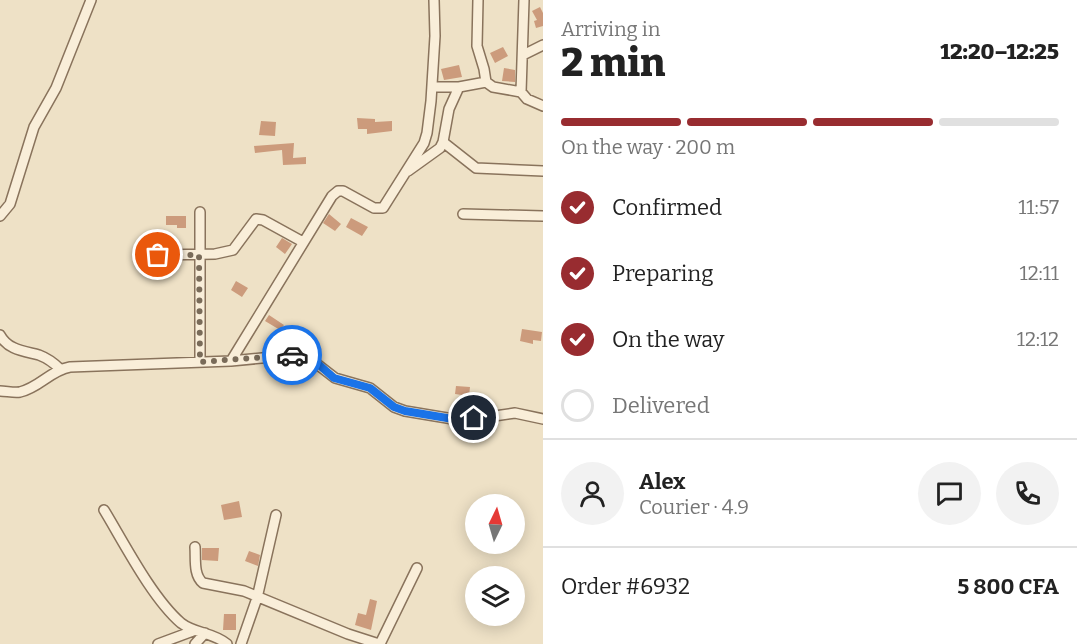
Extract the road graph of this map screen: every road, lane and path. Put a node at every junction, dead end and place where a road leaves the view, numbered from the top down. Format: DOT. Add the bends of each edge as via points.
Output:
graph roads {
  1 [pos="91,0"];
  2 [pos="434,0"];
  3 [pos="478,0"];
  4 [pos="524,0"];
  5 [pos="543,45"];
  6 [pos="524,55"];
  7 [pos="486,82"];
  8 [pos="432,87"];
  9 [pos="459,87"];
  10 [pos="521,92"];
  11 [pos="543,106"];
  12 [pos="443,142"];
  13 [pos="543,171"];
  14 [pos="406,172"];
  15 [pos="200,212"];
  16 [pos="463,214"];
  17 [pos="0,216"];
  18 [pos="543,216"];
  19 [pos="303,242"];
  20 [pos="158,255"];
  21 [pos="199,255"];
  22 [pos="0,335"];
  23 [pos="231,361"];
  24 [pos="200,362"];
  25 [pos="60,369"];
  26 [pos="0,391"];
  27 [pos="543,419"];
  28 [pos="104,510"];
  29 [pos="276,515"];
  30 [pos="195,547"];
  31 [pos="417,568"];
  32 [pos="257,598"];
  33 [pos="193,631"];
  34 [pos="205,633"];
  35 [pos="158,644"];
  36 [pos="195,644"];
  37 [pos="227,644"];
  38 [pos="241,644"];
  39 [pos="380,644"];
  1 -- 17 [label="street" via="56,87 34,127 10,204"];
  2 -- 8 [label="street"];
  3 -- 7 [label="street" via="477,46"];
  4 -- 6 [label="street"];
  5 -- 6 [label="street"];
  6 -- 10 [label="street"];
  7 -- 9 [label="street"];
  7 -- 10 [label="street"];
  8 -- 9 [label="street"];
  8 -- 14 [label="street" via="427,139"];
  9 -- 12 [label="street" via="447,117"];
  10 -- 11 [label="street"];
  12 -- 13 [label="street" via="476,168"];
  12 -- 14 [label="street" via="436,152"];
  14 -- 19 [label="street" via="383,208 374,208 343,191 335,193"];
  15 -- 21 [label="street"];
  16 -- 18 [label="street"];
  19 -- 21 [label="street" via="256,219 233,250"];
  19 -- 23 [label="street"];
  20 -- 21 [label="street"];
  21 -- 24 [label="street"];
  22 -- 25 [label="street" via="12,347 46,358"];
  23 -- 24 [label="street"];
  23 -- 27 [label="street" via="304,354 334,378 370,388 405,411 453,419 515,413"];
  24 -- 25 [label="street"];
  25 -- 26 [label="street" via="20,392"];
  28 -- 33 [label="street" via="159,599"];
  29 -- 32 [label="street"];
  30 -- 32 [label="street" via="198,579"];
  31 -- 39 [label="street"];
  32 -- 38 [label="street"];
  32 -- 39 [label="street"];
  33 -- 34 [label="street"];
  33 -- 35 [label="street"];
  34 -- 36 [label="street"];
  34 -- 37 [label="street"];
}
